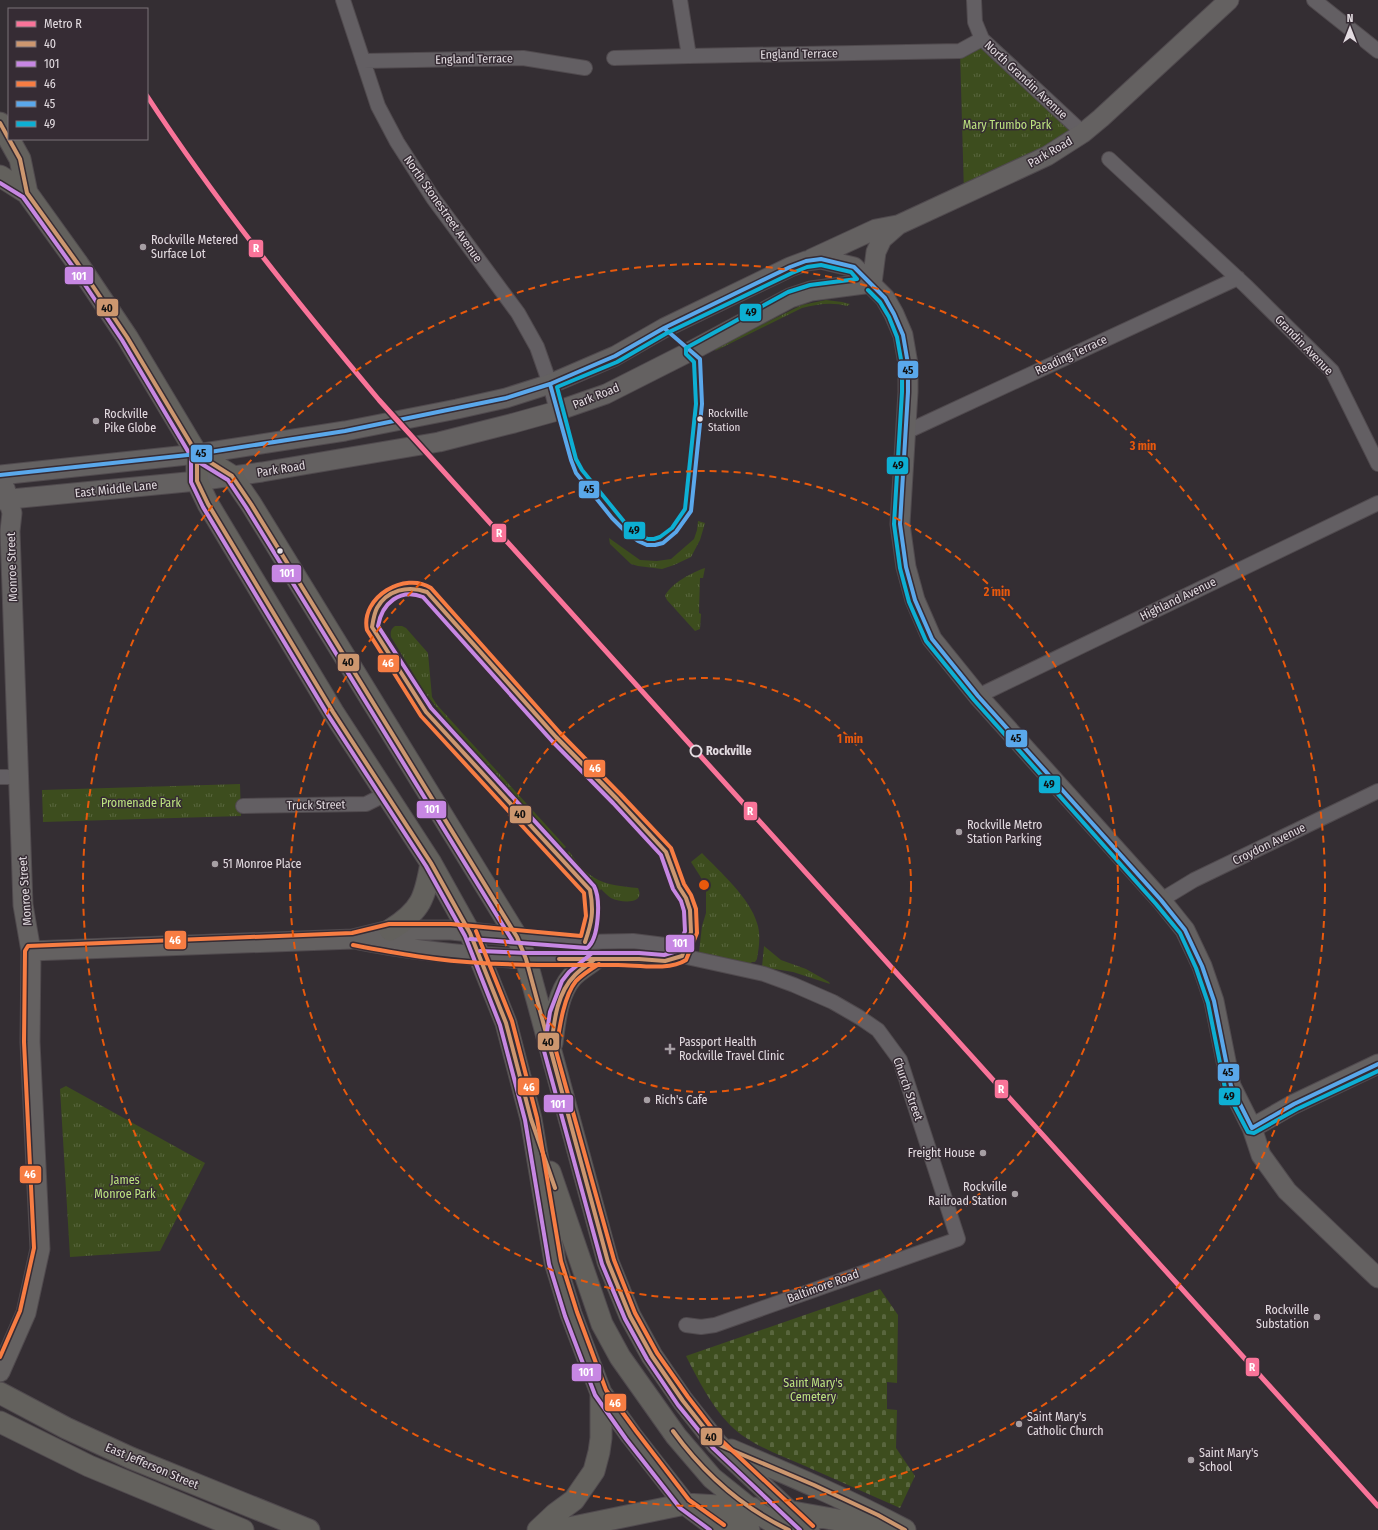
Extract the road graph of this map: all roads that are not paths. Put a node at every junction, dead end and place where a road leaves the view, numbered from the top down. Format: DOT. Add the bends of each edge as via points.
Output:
graph roads {
  1 [pos="343,0"];
  2 [pos="680,0"];
  3 [pos="974,0"];
  4 [pos="1229,0"];
  5 [pos="1314,0"];
  6 [pos="982,39"];
  7 [pos="1378,51"];
  8 [pos="689,56"];
  9 [pos="614,58"];
  10 [pos="363,61"];
  11 [pos="585,68"];
  12 [pos="0,123"];
  13 [pos="1083,133"];
  14 [pos="8,137"];
  15 [pos="9,140"];
  16 [pos="1109,159"];
  17 [pos="0,176"];
  18 [pos="27,193"];
  19 [pos="898,225"];
  20 [pos="806,261"];
  21 [pos="1238,278"];
  22 [pos="872,283"];
  23 [pos="550,384"];
  24 [pos="557,411"];
  25 [pos="906,432"];
  26 [pos="197,454"];
  27 [pos="1378,464"];
  28 [pos="1,475"];
  29 [pos="232,476"];
  30 [pos="197,481"];
  31 [pos="4,500"];
  32 [pos="1378,503"];
  33 [pos="978,696"];
  34 [pos="0,777"];
  35 [pos="19,777"];
  36 [pos="1378,790"];
  37 [pos="386,794"];
  38 [pos="243,806"];
  39 [pos="431,863"];
  40 [pos="1161,900"];
  41 [pos="390,930"];
  42 [pos="470,933"];
  43 [pos="517,937"];
  44 [pos="353,939"];
  45 [pos="31,951"];
  46 [pos="682,956"];
  47 [pos="480,957"];
  48 [pos="595,959"];
  49 [pos="526,960"];
  50 [pos="550,1052"];
  51 [pos="1378,1064"];
  52 [pos="531,1119"];
  53 [pos="1252,1128"];
  54 [pos="958,1239"];
  55 [pos="1378,1278"];
  56 [pos="686,1325"];
  57 [pos="0,1372"];
  58 [pos="0,1393"];
  59 [pos="601,1393"];
  60 [pos="0,1422"];
  61 [pos="717,1444"];
  62 [pos="685,1504"];
  63 [pos="748,1507"];
  64 [pos="789,1521"];
  65 [pos="243,1530"];
  66 [pos="309,1530"];
  67 [pos="538,1530"];
  68 [pos="559,1530"];
  69 [pos="717,1530"];
  70 [pos="749,1530"];
  71 [pos="809,1530"];
  72 [pos="876,1530"];
  73 [pos="905,1530"];
  1 -- 10 [label="street, North Stonestreet Avenue"];
  2 -- 8 [label="street"];
  3 -- 6 [label="street, North Grandin Avenue" via="975,22"];
  4 -- 13 [label="street, Park Road"];
  5 -- 7 [label="street"];
  6 -- 8 [label="street, England Terrace" via="960,51"];
  6 -- 13 [label="street, North Grandin Avenue"];
  8 -- 9 [label="street, England Terrace"];
  10 -- 11 [label="street, England Terrace" via="522,58"];
  10 -- 23 [label="street, North Stonestreet Avenue" via="378,106 397,142 433,198 518,313 537,347"];
  12 -- 14 [label="main road"];
  13 -- 19 [label="street, Park Road" via="1047,156"];
  15 -- 18 [label="main road" via="20,159"];
  16 -- 21 [label="street"];
  17 -- 18 [label="main road"];
  18 -- 26 [label="main road" via="127,337"];
  19 -- 20 [label="street" via="876,229"];
  19 -- 22 [label="street, Park Road" via="882,239 876,252"];
  20 -- 22 [label="street" via="821,258 854,267"];
  20 -- 23 [label="street" via="670,325 615,356"];
  21 -- 25 [label="street, Reading Terrace"];
  21 -- 27 [label="street, Grandin Avenue" via="1332,372"];
  22 -- 24 [label="street, Park Road" via="811,291 790,298 606,394"];
  22 -- 25 [label="street" via="885,298 903,335 908,364"];
  23 -- 24 [label="street, North Stonestreet Avenue"];
  23 -- 26 [label="street" via="506,398 457,409 345,431"];
  24 -- 29 [label="street, Park Road" via="439,442"];
  25 -- 33 [label="street" via="900,524 906,567 915,600 932,639"];
  26 -- 28 [label="street"];
  26 -- 29 [label="main road"];
  26 -- 30 [label="main road"];
  28 -- 31 [label="street, Monroe Street"];
  29 -- 30 [label="street, East Middle Lane"];
  29 -- 43 [label="main road"];
  30 -- 31 [label="street, East Middle Lane"];
  30 -- 37 [label="main road" via="208,504 333,712"];
  31 -- 35 [label="street, Monroe Street" via="12,513 10,531"];
  32 -- 33 [label="street, Highland Avenue"];
  33 -- 40 [label="street"];
  34 -- 35 [label="street"];
  35 -- 45 [label="street, Monroe Street" via="23,905"];
  36 -- 40 [label="street, Croydon Avenue" via="1194,880"];
  37 -- 38 [label="street, Truck Street" via="366,804"];
  37 -- 39 [label="main road"];
  39 -- 41 [label="main road" via="420,905 404,922"];
  39 -- 42 [label="main road"];
  40 -- 53 [label="street" via="1185,930 1202,966 1214,1001 1231,1086"];
  41 -- 42 [label="street" via="451,930"];
  41 -- 44 [label="street"];
  42 -- 43 [label="street"];
  42 -- 47 [label="main road"];
  43 -- 46 [label="street, Church Street" via="585,942 633,941 665,945"];
  43 -- 49 [label="main road"];
  44 -- 45 [label="street"];
  44 -- 47 [label="street, Church Street" via="393,947"];
  45 -- 57 [label="street, Monroe Street" via="30,1042 40,1249 26,1313"];
  46 -- 48 [label="street, Church Street" via="665,961"];
  46 -- 54 [label="street, Church Street" via="764,974 794,985 833,1002 878,1030 900,1060"];
  47 -- 49 [label="street, Church Street"];
  47 -- 52 [label="main road" via="506,1023"];
  48 -- 49 [label="street, Church Street"];
  48 -- 50 [label="main road" via="567,984 556,1014"];
  49 -- 50 [label="main road"];
  50 -- 61 [label="main road" via="608,1262 630,1316 652,1356"];
  51 -- 53 [label="street" via="1294,1104"];
  52 -- 59 [label="main road" via="555,1262 571,1314"];
  52 -- 63 [label="main road" via="602,1324 620,1357 676,1436 712,1478"];
  53 -- 55 [label="street" via="1261,1155 1287,1191"];
  54 -- 56 [label="street, Baltimore Road" via="715,1325"];
  58 -- 66 [label="main road, East Jefferson Street" via="66,1428 131,1458"];
  59 -- 62 [label="main road"];
  59 -- 67 [label="main road" via="601,1438 594,1471 574,1500"];
  60 -- 65 [label="main road, East Jefferson Street" via="89,1466"];
  61 -- 64 [label="main road"];
  61 -- 73 [label="main road" via="814,1485"];
  62 -- 63 [label="main road"];
  62 -- 68 [label="main road"];
  62 -- 69 [label="main road"];
  62 -- 70 [label="main road" via="720,1516"];
  63 -- 64 [label="main road"];
  64 -- 71 [label="main road"];
  64 -- 72 [label="main road" via="838,1520"];
}
